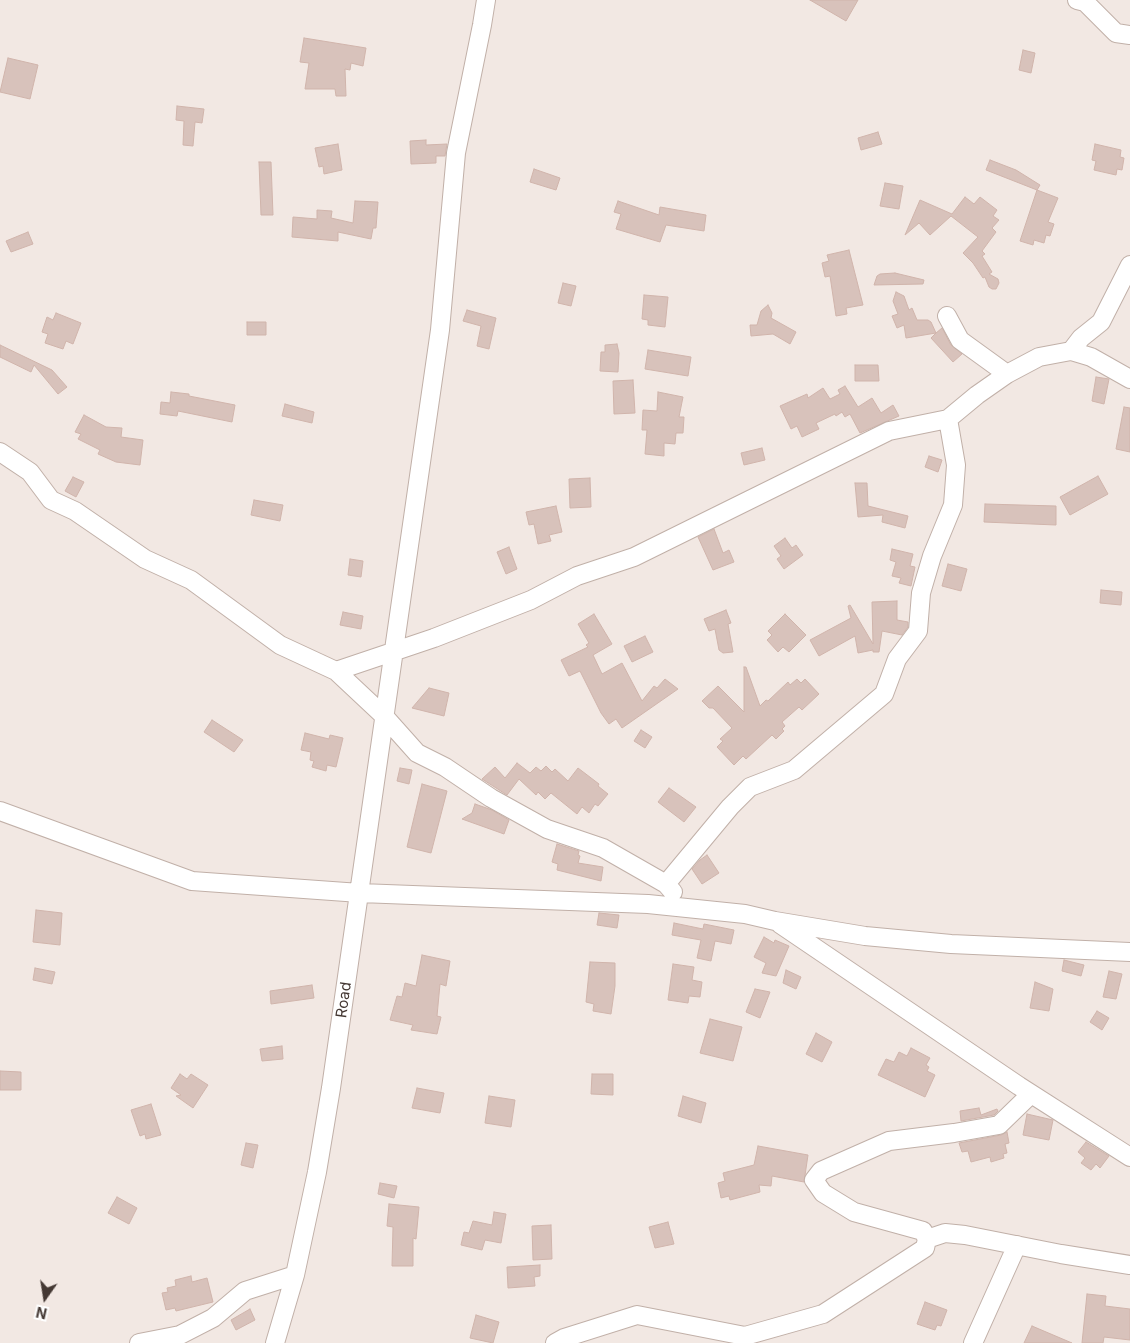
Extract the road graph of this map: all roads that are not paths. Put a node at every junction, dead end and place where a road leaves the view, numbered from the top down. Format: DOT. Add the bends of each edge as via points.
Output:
graph roads {
  1 [pos="486,0"];
  2 [pos="1077,0"];
  3 [pos="1130,35"];
  4 [pos="1130,264"];
  5 [pos="947,316"];
  6 [pos="1071,351"];
  7 [pos="1007,374"];
  8 [pos="1130,379"];
  9 [pos="948,418"];
  10 [pos="0,452"];
  11 [pos="392,653"];
  12 [pos="336,670"];
  13 [pos="384,716"];
  14 [pos="0,811"];
  15 [pos="666,884"];
  16 [pos="360,893"];
  17 [pos="686,908"];
  18 [pos="776,921"];
  19 [pos="1130,952"];
  20 [pos="1031,1094"];
  21 [pos="1130,1157"];
  22 [pos="927,1239"];
  23 [pos="1017,1245"];
  24 [pos="1130,1265"];
  25 [pos="295,1275"];
  26 [pos="139,1343"];
  27 [pos="275,1343"];
  28 [pos="554,1343"];
  29 [pos="973,1343"];
  1 -- 11 [label="street, Road" via="456,153 440,330"];
  2 -- 3 [label="street" via="1085,2 1116,33"];
  4 -- 6 [label="street" via="1101,322"];
  5 -- 7 [label="street" via="960,340"];
  6 -- 7 [label="street" via="1039,357"];
  6 -- 8 [label="street" via="1091,357"];
  7 -- 9 [label="street"];
  9 -- 11 [label="street" via="889,431 634,557 577,576 531,600"];
  9 -- 15 [label="street" via="956,465 953,505 920,593 918,631 897,660 884,694 794,770 750,786"];
  10 -- 12 [label="street" via="30,472 51,500 75,511 145,559 191,580 280,645"];
  11 -- 12 [label="street"];
  11 -- 13 [label="street, Road"];
  12 -- 13 [label="street"];
  13 -- 15 [label="street" via="417,753 445,767 491,798 547,829 603,848"];
  13 -- 16 [label="street, Road"];
  14 -- 16 [label="street" via="192,881"];
  15 -- 17 [label="street"];
  16 -- 17 [label="street"];
  16 -- 25 [label="street, Road" via="318,1163"];
  17 -- 18 [label="street"];
  18 -- 19 [label="street" via="865,936 951,944"];
  18 -- 20 [label="street"];
  20 -- 21 [label="street"];
  20 -- 22 [label="street" via="999,1124 889,1140 821,1170 814,1180 822,1193 854,1212 923,1230"];
  22 -- 23 [label="street" via="945,1233"];
  22 -- 28 [label="street" via="924,1248 823,1314 753,1334 745,1336 637,1315"];
  23 -- 24 [label="street"];
  23 -- 29 [label="street"];
  25 -- 26 [label="street" via="245,1291 213,1318 180,1335"];
  25 -- 27 [label="street, Road"];
}
